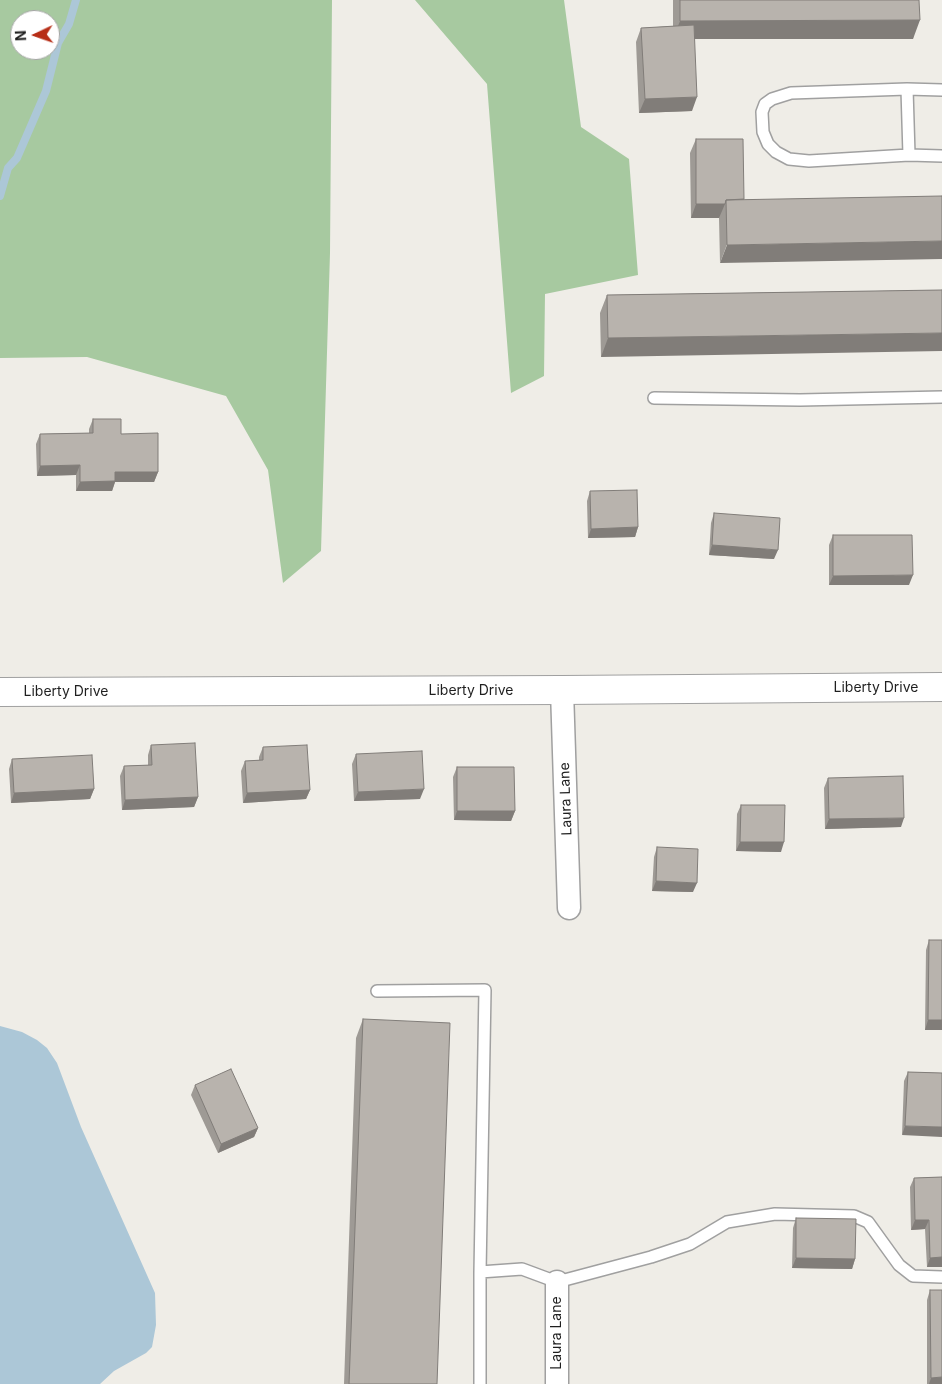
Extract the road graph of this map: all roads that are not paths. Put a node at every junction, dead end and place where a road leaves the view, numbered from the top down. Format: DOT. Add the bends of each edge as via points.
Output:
graph roads {
  1 [pos="908,89"];
  2 [pos="942,90"];
  3 [pos="909,155"];
  4 [pos="942,156"];
  5 [pos="942,397"];
  6 [pos="654,398"];
  7 [pos="942,687"];
  8 [pos="562,690"];
  9 [pos="0,692"];
  10 [pos="569,908"];
  11 [pos="377,991"];
  12 [pos="480,1272"];
  13 [pos="942,1276"];
  14 [pos="557,1282"];
  15 [pos="480,1384"];
  16 [pos="557,1384"];
  1 -- 2 [label="lane"];
  1 -- 3 [label="lane"];
  1 -- 3 [label="lane" via="800,92 772,99 762,112 763,132 768,144 789,159 808,161"];
  3 -- 4 [label="lane"];
  5 -- 6 [label="lane" via="800,400"];
  7 -- 8 [label="street, Liberty Drive"];
  8 -- 9 [label="street, Liberty Drive"];
  8 -- 10 [label="street, Laura Lane"];
  11 -- 12 [label="lane" via="485,990"];
  12 -- 14 [label="lane" via="522,1269"];
  12 -- 15 [label="lane"];
  13 -- 14 [label="lane" via="913,1276 899,1265 868,1222 854,1216 775,1214 727,1222 690,1244"];
  14 -- 16 [label="street, Laura Lane"];
}
